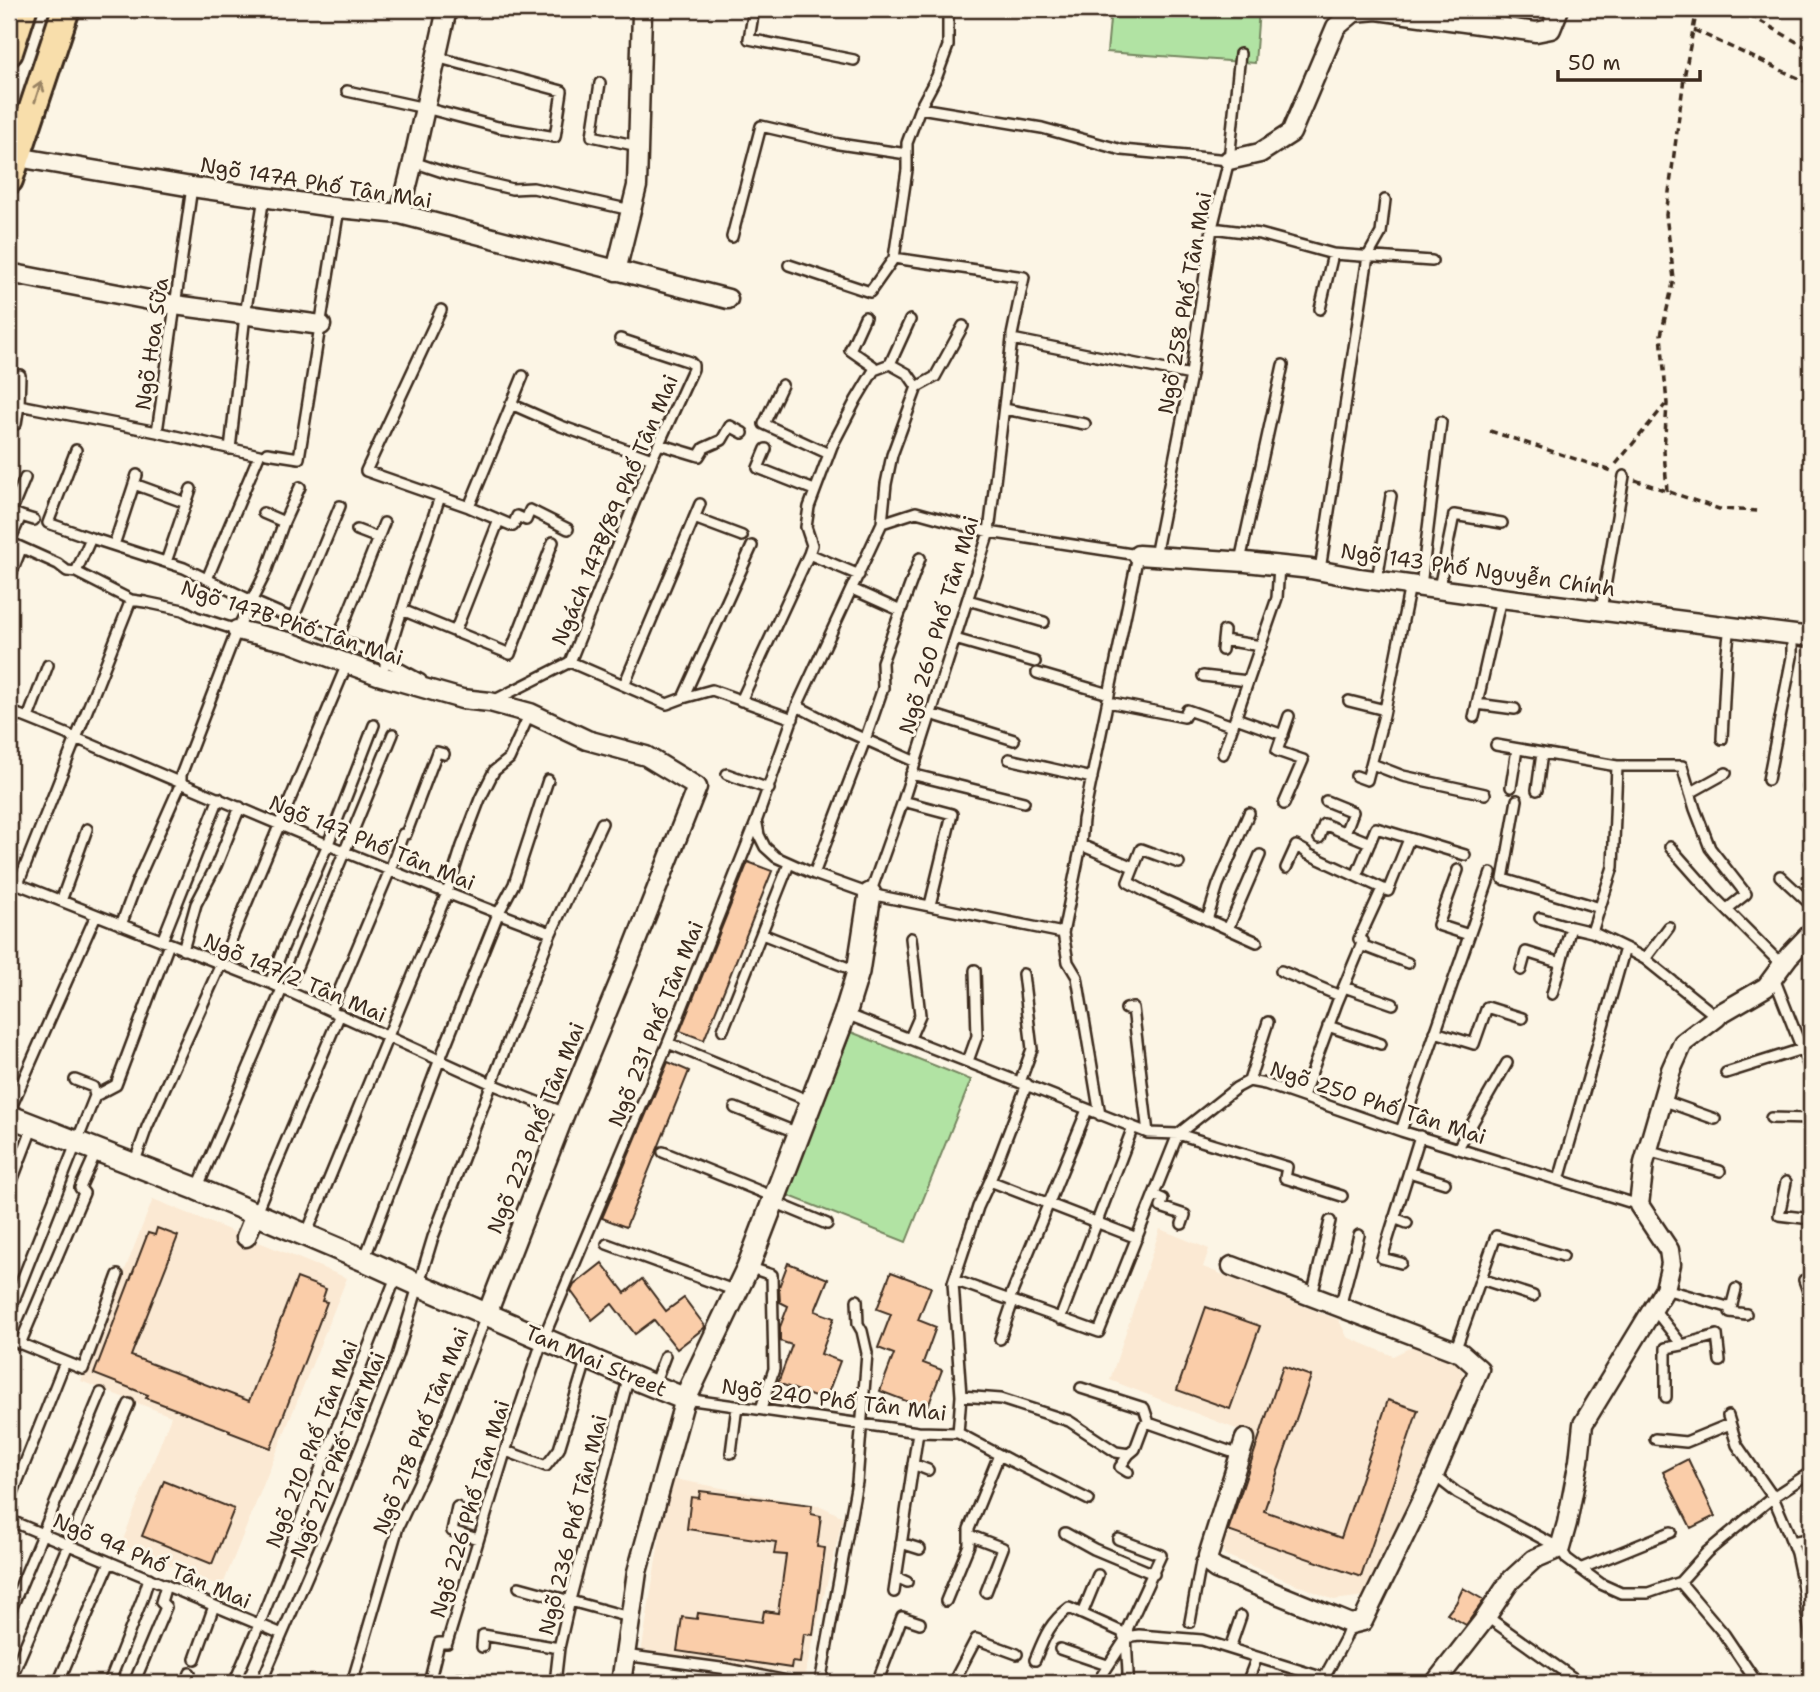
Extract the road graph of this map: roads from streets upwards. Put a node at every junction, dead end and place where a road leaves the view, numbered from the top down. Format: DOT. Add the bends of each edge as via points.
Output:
graph roads {
  1 [pos="23,9"];
  2 [pos="66,9"];
  3 [pos="447,9"];
  4 [pos="639,9"];
  5 [pos="1559,9"];
  6 [pos="9,52"];
  7 [pos="1229,160"];
  8 [pos="13,169"];
  9 [pos="400,214"];
  10 [pos="616,271"];
  11 [pos="9,273"];
  12 [pos="728,299"];
  13 [pos="321,326"];
  14 [pos="1147,555"];
  15 [pos="237,630"];
  16 [pos="1811,637"];
  17 [pos="870,894"];
  18 [pos="1811,933"];
  19 [pos="629,959"];
  20 [pos="9,1114"];
  21 [pos="255,1214"];
  22 [pos="246,1237"];
  23 [pos="1232,1266"];
  24 [pos="487,1314"];
  25 [pos="685,1399"];
  26 [pos="1242,1447"];
  27 [pos="621,1683"];
  28 [pos="1435,1683"];
  1 -- 6 [label="main road"];
  8 -- 2 [label="main road, one-way"];
  3 -- 9 [label="street"];
  4 -- 10 [label="street" via="637,186"];
  5 -- 7 [label="street" via="1551,29 1536,32 1377,10 1354,12 1336,27 1292,133 1260,153"];
  8 -- 9 [label="street, Ngõ 147A Phố Tân Mai"];
  9 -- 10 [label="street, Ngõ 147A Phố Tân Mai"];
  10 -- 12 [label="street, Ngõ 147A Phố Tân Mai"];
  11 -- 13 [label="street" via="175,305"];
  14 -- 16 [label="street, Ngõ 143 Phố Nguyễn Chính" via="1320,570"];
  15 -- 19 [label="street, Ngõ 147B Phố Tân Mai" via="289,642 347,664 383,669 462,699 530,713 587,740 646,756 697,787"];
  17 -- 25 [label="street, Tan Mai Street" via="858,972 845,1014 748,1267"];
  18 -- 28 [label="street" via="1766,987 1716,1016 1683,1043 1647,1151 1639,1205 1668,1250 1671,1264 1665,1289 1583,1424 1560,1548 1534,1559 1510,1581"];
  19 -- 24 [label="street, Ngõ 223 Phố Tân Mai"];
  20 -- 21 [label="street, Tan Mai Street"];
  21 -- 22 [label="street"];
  21 -- 24 [label="street, Tan Mai Street"];
  23 -- 26 [label="street" via="1461,1353 1479,1369 1363,1622 1351,1624 1208,1563"];
  24 -- 25 [label="street, Tan Mai Street"];
  25 -- 27 [label="street" via="637,1572"];
}
